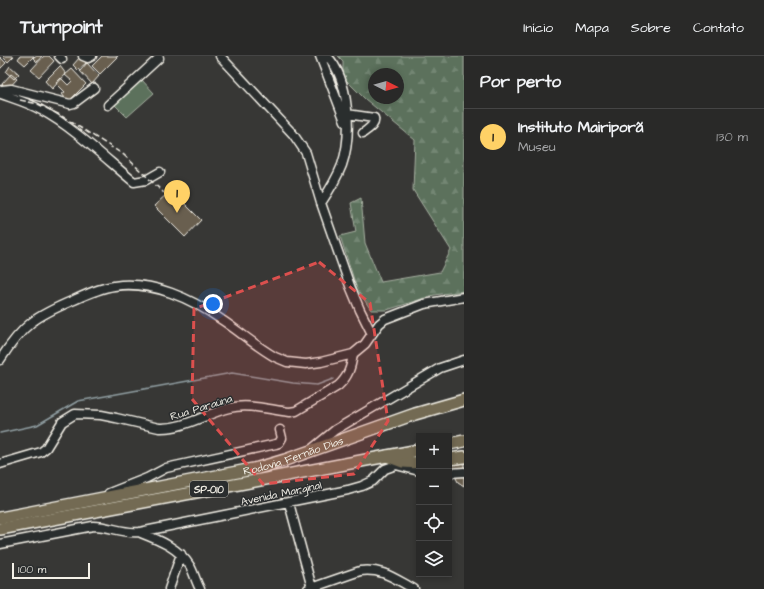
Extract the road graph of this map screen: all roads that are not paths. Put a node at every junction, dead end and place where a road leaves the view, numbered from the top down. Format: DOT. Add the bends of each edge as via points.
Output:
graph roads {
  1 [pos="83,56"];
  2 [pos="92,56"];
  3 [pos="220,56"];
  4 [pos="320,56"];
  5 [pos="327,56"];
  6 [pos="159,58"];
  7 [pos="94,88"];
  8 [pos="108,105"];
  9 [pos="347,114"];
  10 [pos="347,127"];
  11 [pos="363,133"];
  12 [pos="160,172"];
  13 [pos="321,203"];
  14 [pos="464,297"];
  15 [pos="372,334"];
  16 [pos="353,354"];
  17 [pos="0,360"];
  18 [pos="464,360"];
  19 [pos="464,400"];
  20 [pos="280,430"];
  21 [pos="464,441"];
  22 [pos="452,443"];
  23 [pos="416,451"];
  24 [pos="308,452"];
  25 [pos="387,456"];
  26 [pos="464,457"];
  27 [pos="452,459"];
  28 [pos="416,463"];
  29 [pos="0,464"];
  30 [pos="416,470"];
  31 [pos="464,472"];
  32 [pos="452,473"];
  33 [pos="93,500"];
  34 [pos="289,503"];
  35 [pos="0,518"];
  36 [pos="0,529"];
  37 [pos="140,532"];
  38 [pos="0,544"];
  39 [pos="181,554"];
  40 [pos="310,588"];
  41 [pos="169,589"];
  42 [pos="200,589"];
  43 [pos="414,589"];
  1 -- 2 [label="street"];
  3 -- 13 [label="street" via="299,142 309,162"];
  4 -- 10 [label="street"];
  5 -- 9 [label="street" via="339,72 345,90"];
  6 -- 8 [label="street"];
  7 -- 12 [label="street" via="70,104 11,89 2,90 1,94 42,110 134,182 146,180"];
  9 -- 10 [label="street"];
  9 -- 11 [label="street" via="374,118 373,125"];
  10 -- 13 [label="street" via="342,165"];
  13 -- 15 [label="street" via="360,310"];
  14 -- 15 [label="street" via="424,304 394,315 379,324"];
  15 -- 16 [label="street" via="366,344"];
  16 -- 17 [label="street" via="306,364 287,362 263,350 210,312 182,297 140,285 126,285 98,290 35,319 23,328"];
  16 -- 29 [label="street, Rua Paraúna" via="344,381 296,412 251,406 230,408 167,429 101,415 75,414 62,422 41,452"];
  18 -- 24 [label="street" via="440,368 335,430"];
  19 -- 24 [label="highway, Rodovia Fernão Dias / SP-010" via="415,414"];
  20 -- 33 [label="street" via="282,438 279,443 166,468"];
  21 -- 22 [label="highway"];
  23 -- 25 [label="highway, Rodovia Fernão Dias / SP-010"];
  24 -- 33 [label="highway, Rodovia Fernão Dias / SP-010" via="236,473"];
  25 -- 28 [label="highway" via="403,462"];
  25 -- 36 [label="highway, Rodovia Fernão Dias / SP-010"];
  26 -- 27 [label="highway"];
  30 -- 34 [label="street, Avenida Marginal" via="396,465 385,469 362,486"];
  31 -- 32 [label="street"];
  33 -- 35 [label="highway, Rodovia Fernão Dias / SP-010"];
  34 -- 37 [label="street, Avenida Marginal"];
  34 -- 40 [label="street"];
  37 -- 38 [label="street, Avenida Marginal" via="122,532 93,526"];
  37 -- 39 [label="street"];
  39 -- 41 [label="street"];
  39 -- 42 [label="street" via="190,566"];
  40 -- 43 [label="street" via="360,572 375,570"];
}
